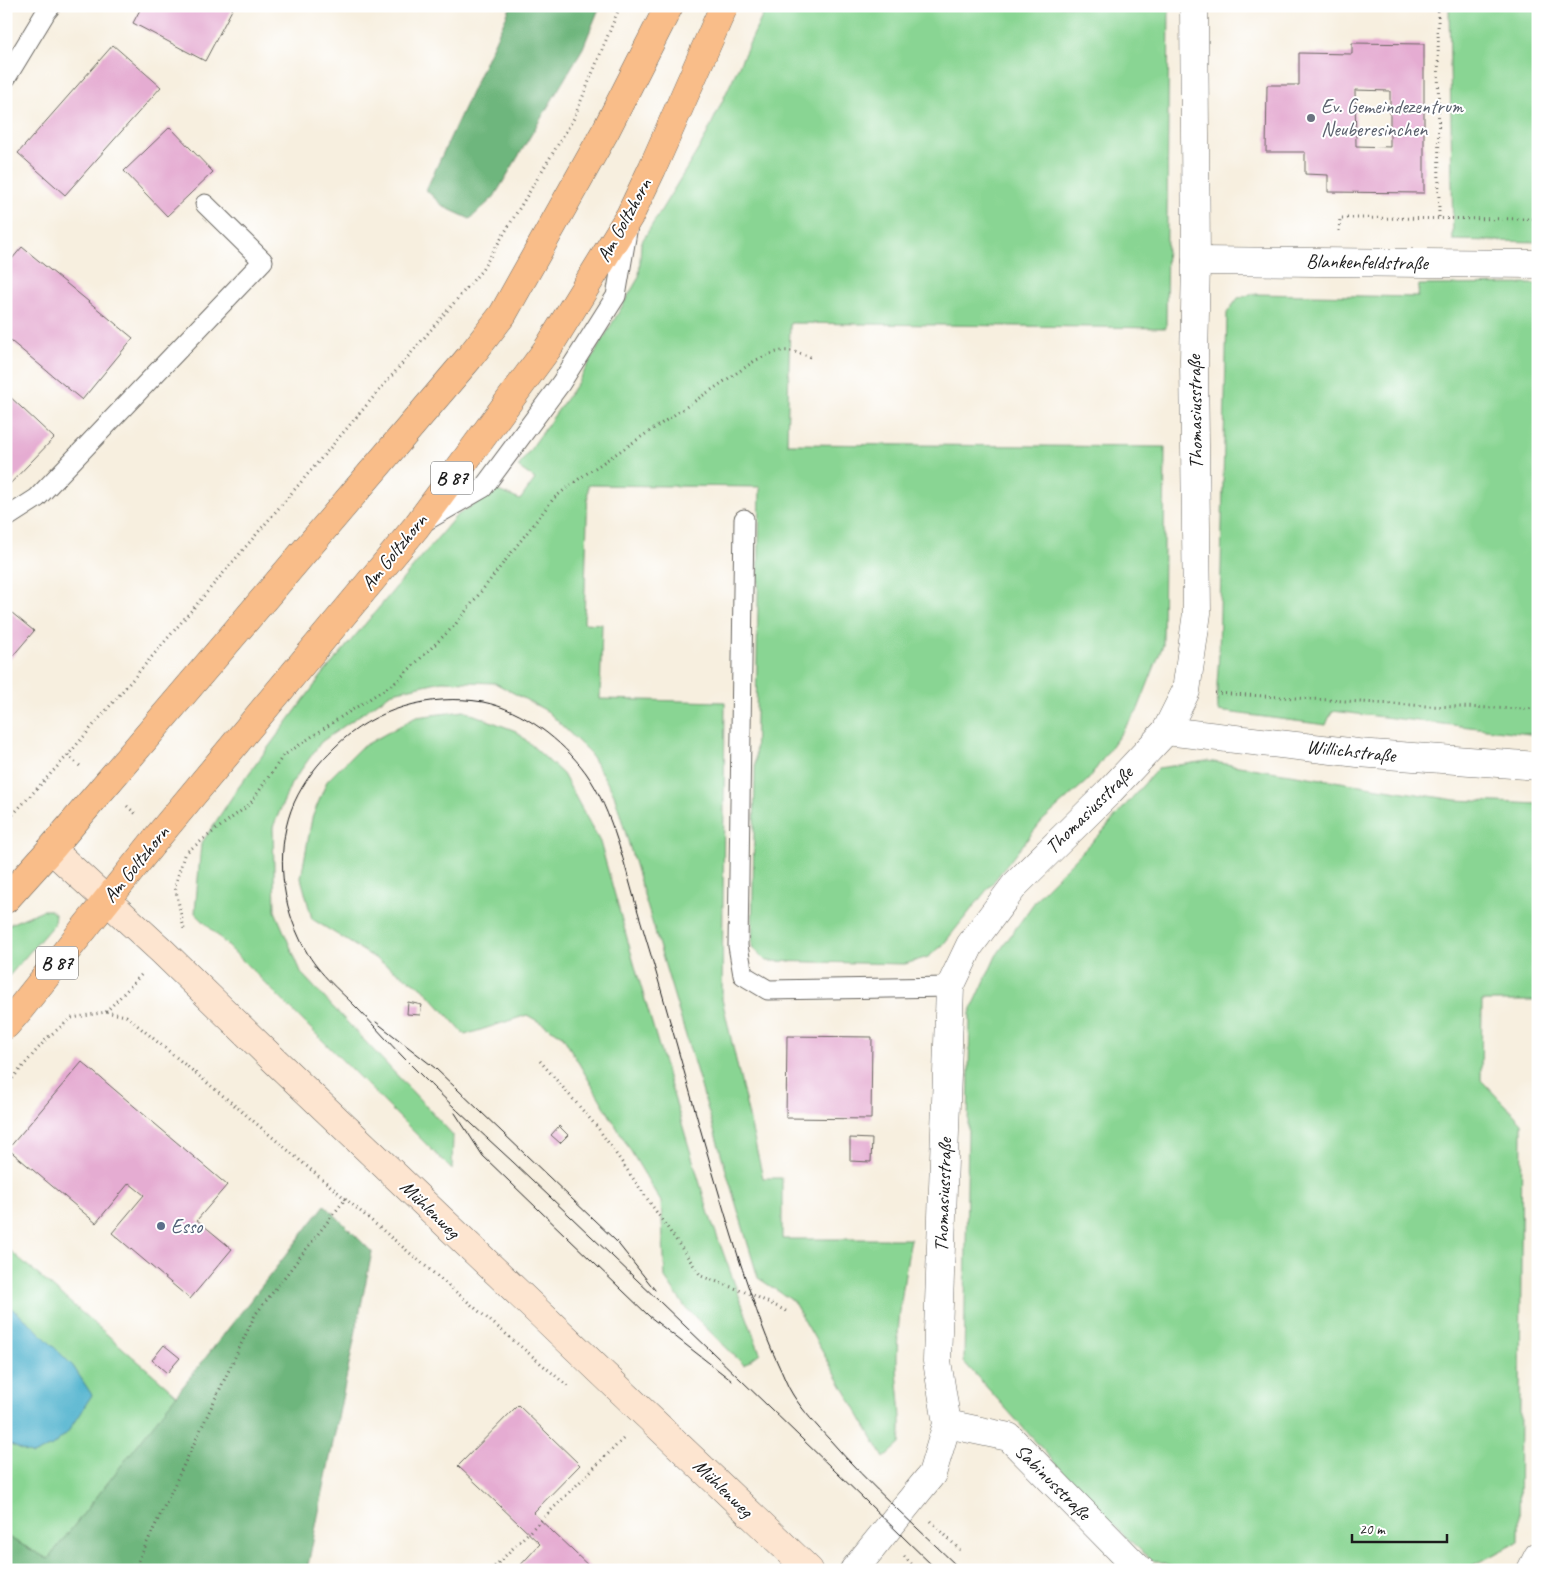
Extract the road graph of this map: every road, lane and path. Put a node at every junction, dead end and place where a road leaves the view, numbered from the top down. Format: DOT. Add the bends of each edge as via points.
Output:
graph roads {
  1 [pos="51,6"];
  2 [pos="620,6"];
  3 [pos="669,6"];
  4 [pos="724,6"];
  5 [pos="1194,6"];
  6 [pos="1438,6"];
  7 [pos="6,78"];
  8 [pos="205,204"];
  9 [pos="1439,218"];
  10 [pos="1538,219"];
  11 [pos="1196,261"];
  12 [pos="1339,262"];
  13 [pos="1538,264"];
  14 [pos="813,358"];
  15 [pos="6,518"];
  16 [pos="744,519"];
  17 [pos="1186,691"];
  18 [pos="1538,707"];
  19 [pos="1166,731"];
  20 [pos="1538,766"];
  21 [pos="6,822"];
  22 [pos="50,849"];
  23 [pos="6,899"];
  24 [pos="106,901"];
  25 [pos="184,930"];
  26 [pos="950,987"];
  27 [pos="6,1025"];
  28 [pos="540,1061"];
  29 [pos="6,1086"];
  30 [pos="346,1198"];
  31 [pos="786,1311"];
  32 [pos="576,1392"];
  33 [pos="948,1424"];
  34 [pos="618,1431"];
  35 [pos="625,1437"];
  36 [pos="632,1444"];
  37 [pos="911,1500"];
  38 [pos="962,1552"];
  39 [pos="1538,1556"];
  40 [pos="134,1570"];
  41 [pos="491,1570"];
  42 [pos="809,1570"];
  43 [pos="854,1570"];
  44 [pos="1141,1570"];
  45 [pos="1531,1570"];
  1 -- 7 [label="lane"];
  2 -- 21 [label="path" via="574,118 482,270 68,755"];
  3 -- 22 [label="main road" via="606,130 503,314"];
  4 -- 24 [label="main road, Am Goltzhorn / B 87" via="630,215 548,348 416,527"];
  5 -- 11 [label="street, Thomasiusstraße"];
  6 -- 9 [label="path"];
  8 -- 15 [label="lane" via="263,261 37,498"];
  9 -- 10 [label="path"];
  9 -- 12 [label="path" via="1340,218"];
  11 -- 12 [label="street, Blankenfeldstraße"];
  11 -- 17 [label="street, Thomasiusstraße" via="1197,613"];
  12 -- 13 [label="street, Blankenfeldstraße"];
  14 -- 25 [label="path" via="780,350 756,360 554,498 455,625 396,682 283,756 250,804 184,854 175,886"];
  16 -- 26 [label="lane" via="738,946 743,975 768,990"];
  17 -- 18 [label="path" via="1426,706"];
  17 -- 19 [label="street, Thomasiusstraße"];
  19 -- 20 [label="street, Willichstraße" via="1358,753"];
  19 -- 26 [label="street, Thomasiusstraße" via="1015,885 970,945"];
  22 -- 23 [label="main road"];
  22 -- 24 [label="street, Mühlenweg"];
  24 -- 27 [label="main road, Am Goltzhorn / B 87"];
  24 -- 42 [label="street, Mühlenweg" via="164,952"];
  26 -- 33 [label="street, Thomasiusstraße" via="938,1361"];
  28 -- 31 [label="path" via="598,1128 701,1276"];
  29 -- 30 [label="path" via="48,1036 72,1018 106,1012 126,1016"];
  30 -- 32 [label="path"];
  30 -- 40 [label="path" via="255,1315"];
  33 -- 37 [label="street, Thomasiusstraße" via="932,1474"];
  33 -- 44 [label="street, Sabinusstraße" via="1009,1438"];
  34 -- 35 [label="path"];
  35 -- 36 [label="path"];
  35 -- 41 [label="path"];
  37 -- 38 [label="path"];
  37 -- 43 [label="street, Thomasiusstraße"];
  39 -- 45 [label="street"];
}
